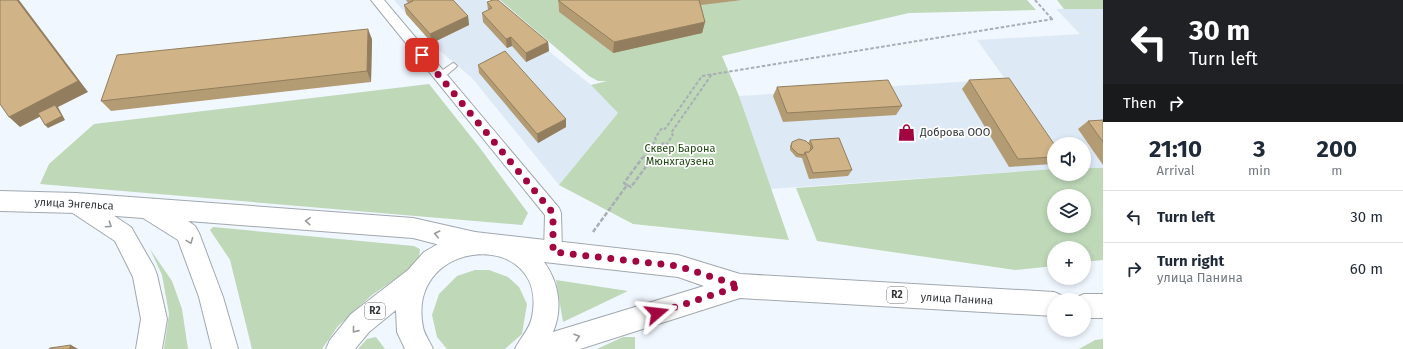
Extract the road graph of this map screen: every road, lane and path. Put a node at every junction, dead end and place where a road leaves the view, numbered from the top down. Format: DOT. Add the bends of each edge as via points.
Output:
graph roads {
  1 [pos="377,0"];
  2 [pos="1035,0"];
  3 [pos="453,66"];
  4 [pos="712,74"];
  5 [pos="440,76"];
  6 [pos="627,185"];
  7 [pos="0,201"];
  8 [pos="76,203"];
  9 [pos="149,209"];
  10 [pos="593,232"];
  11 [pos="486,244"];
  12 [pos="553,252"];
  13 [pos="417,278"];
  14 [pos="740,286"];
  15 [pos="1047,304"];
  16 [pos="1091,306"];
  17 [pos="1103,306"];
  18 [pos="148,349"];
  19 [pos="225,349"];
  20 [pos="339,349"];
  21 [pos="420,349"];
  22 [pos="528,349"];
  23 [pos="540,349"];
  1 -- 5 [label="street"];
  2 -- 4 [label="path" via="1052,19"];
  3 -- 5 [label="lane"];
  4 -- 6 [label="path" via="702,76 665,129 662,128 624,183"];
  4 -- 6 [label="path" via="670,133 673,135 666,145 663,143 631,187"];
  5 -- 12 [label="street" via="553,213"];
  6 -- 10 [label="path"];
  7 -- 8 [label="main road, улица Энгельса"];
  8 -- 9 [label="main road, улица Энгельса"];
  8 -- 18 [label="main road, one-way" via="123,234 145,274 154,319"];
  11 -- 9 [label="main road, улица Энгельса, one-way" via="413,228"];
  9 -- 19 [label="main road, one-way" via="187,233 211,297"];
  11 -- 12 [label="main road, R2"];
  11 -- 13 [label="main road, R2" via="453,248 433,260"];
  11 -- 22 [label="main road" via="518,253 535,268 544,288 546,310 540,334"];
  12 -- 14 [label="main road, R2" via="678,266"];
  13 -- 20 [label="main road, R2, one-way" via="360,323"];
  13 -- 21 [label="main road" via="408,305 410,332"];
  14 -- 15 [label="main road, улица Панина / R2"];
  23 -- 14 [label="main road, R2, one-way"];
  16 -- 17 [label="main road"];
}
